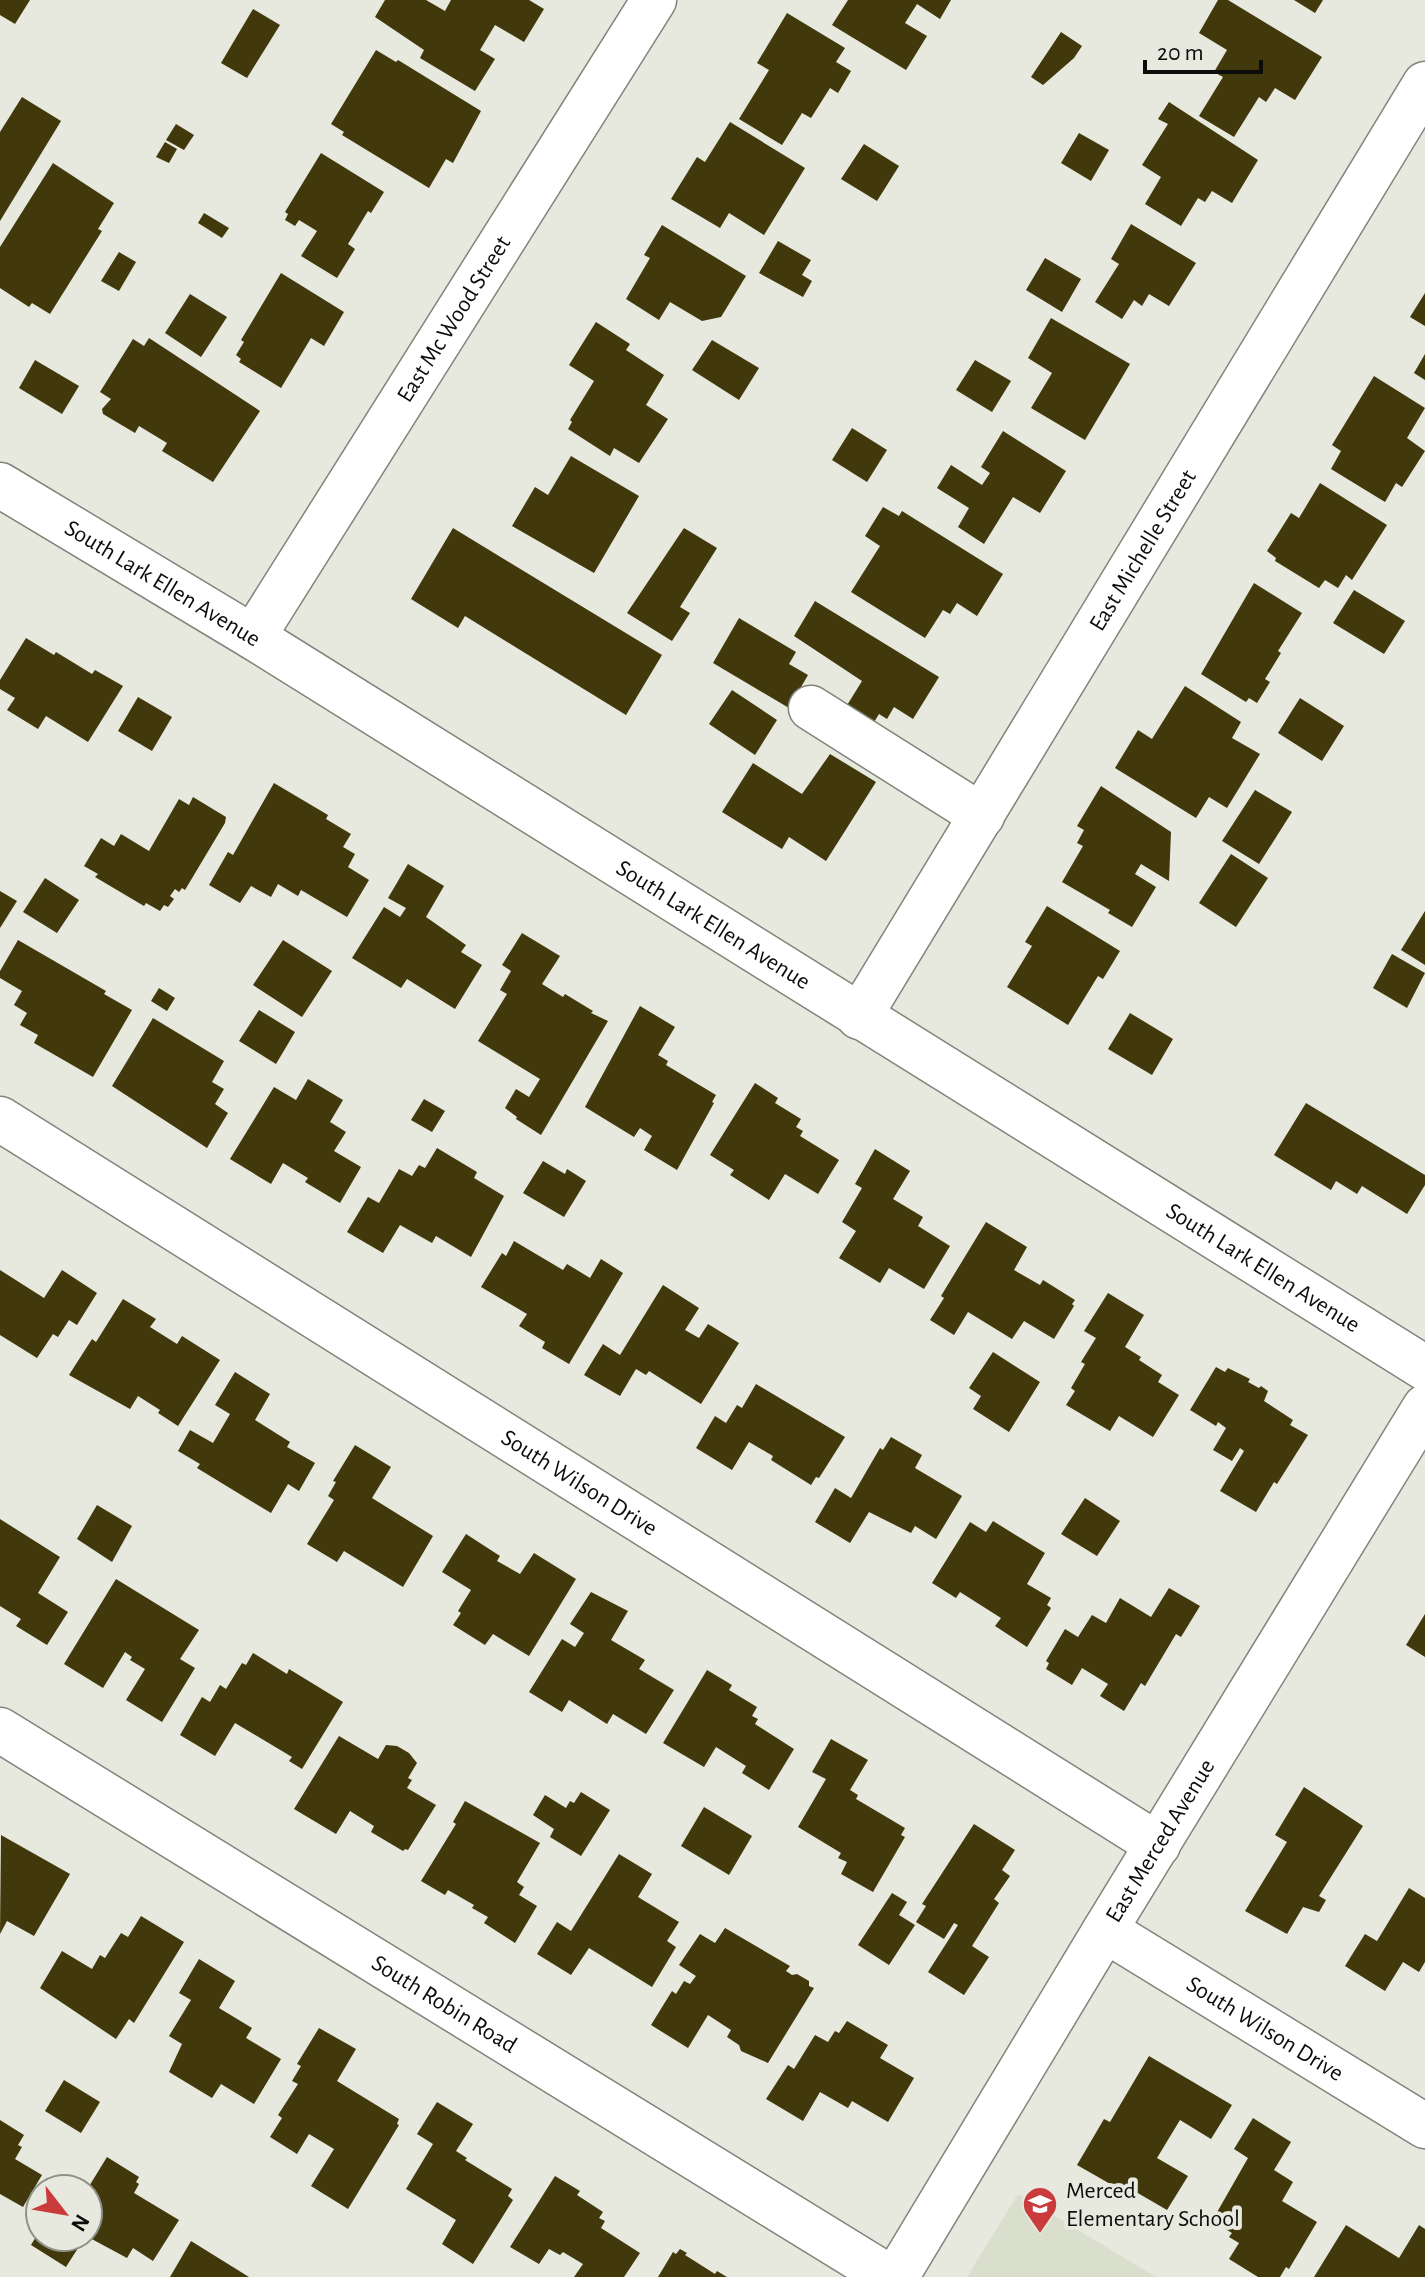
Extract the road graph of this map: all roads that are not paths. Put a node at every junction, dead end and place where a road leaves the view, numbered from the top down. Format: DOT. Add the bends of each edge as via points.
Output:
graph roads {
  1 [pos="654,0"];
  2 [pos="1425,84"];
  3 [pos="0,485"];
  4 [pos="253,637"];
  5 [pos="811,708"];
  6 [pos="982,816"];
  7 [pos="859,1017"];
  8 [pos="0,1119"];
  9 [pos="1425,1368"];
  10 [pos="1425,1407"];
  11 [pos="0,1730"];
  12 [pos="1158,1845"];
  13 [pos="1105,1930"];
  14 [pos="1425,2126"];
  15 [pos="889,2277"];
  16 [pos="896,2277"];
  1 -- 4 [label="street, East Mc Wood Street"];
  2 -- 6 [label="street, East Michelle Street"];
  3 -- 4 [label="street, South Lark Ellen Avenue"];
  4 -- 7 [label="street, South Lark Ellen Avenue"];
  5 -- 6 [label="street"];
  6 -- 7 [label="street, East Michelle Street"];
  7 -- 9 [label="street, South Lark Ellen Avenue"];
  8 -- 12 [label="street, South Wilson Drive"];
  10 -- 12 [label="street, East Merced Avenue"];
  11 -- 15 [label="street, South Robin Road"];
  12 -- 13 [label="street, East Merced Avenue"];
  13 -- 14 [label="street, South Wilson Drive"];
  13 -- 16 [label="street, East Merced Avenue"];
}
